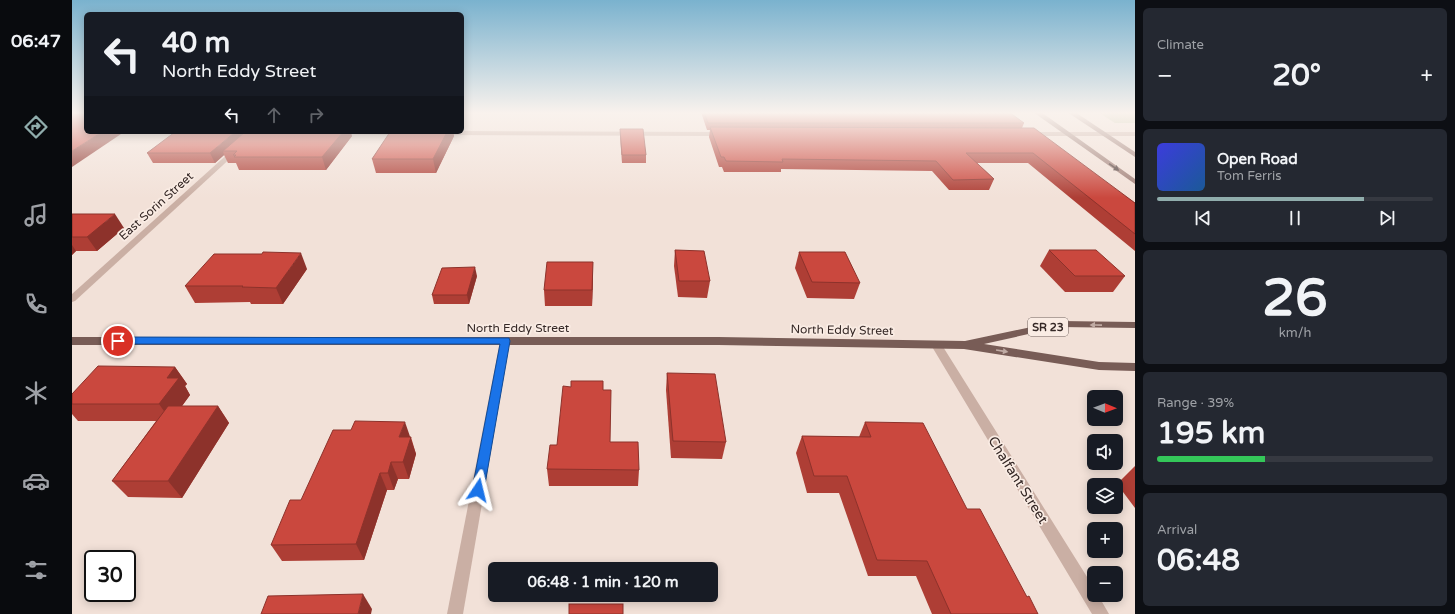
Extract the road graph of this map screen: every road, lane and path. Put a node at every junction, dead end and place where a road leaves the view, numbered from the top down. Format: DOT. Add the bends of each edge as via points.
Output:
graph roads {
  1 [pos="246,141"];
  2 [pos="1076,141"];
  3 [pos="1114,141"];
  4 [pos="1135,155"];
  5 [pos="1135,182"];
  6 [pos="72,299"];
  7 [pos="1135,325"];
  8 [pos="72,341"];
  9 [pos="505,341"];
  10 [pos="936,345"];
  11 [pos="964,346"];
  12 [pos="1135,367"];
  13 [pos="455,614"];
  14 [pos="1101,614"];
  1 -- 6 [label="street, East Sorin Street"];
  2 -- 5 [label="street, one-way"];
  3 -- 4 [label="street"];
  7 -- 11 [label="main road, North Eddy Street / SR 23, one-way" via="1060,324"];
  8 -- 9 [label="main road, North Eddy Street / SR 23"];
  9 -- 10 [label="main road, North Eddy Street / SR 23"];
  9 -- 13 [label="street"];
  10 -- 11 [label="main road, North Eddy Street / SR 23"];
  10 -- 14 [label="street, Chalfant Street"];
  11 -- 12 [label="main road, North Eddy Street / SR 23, one-way" via="1099,366"];
}
